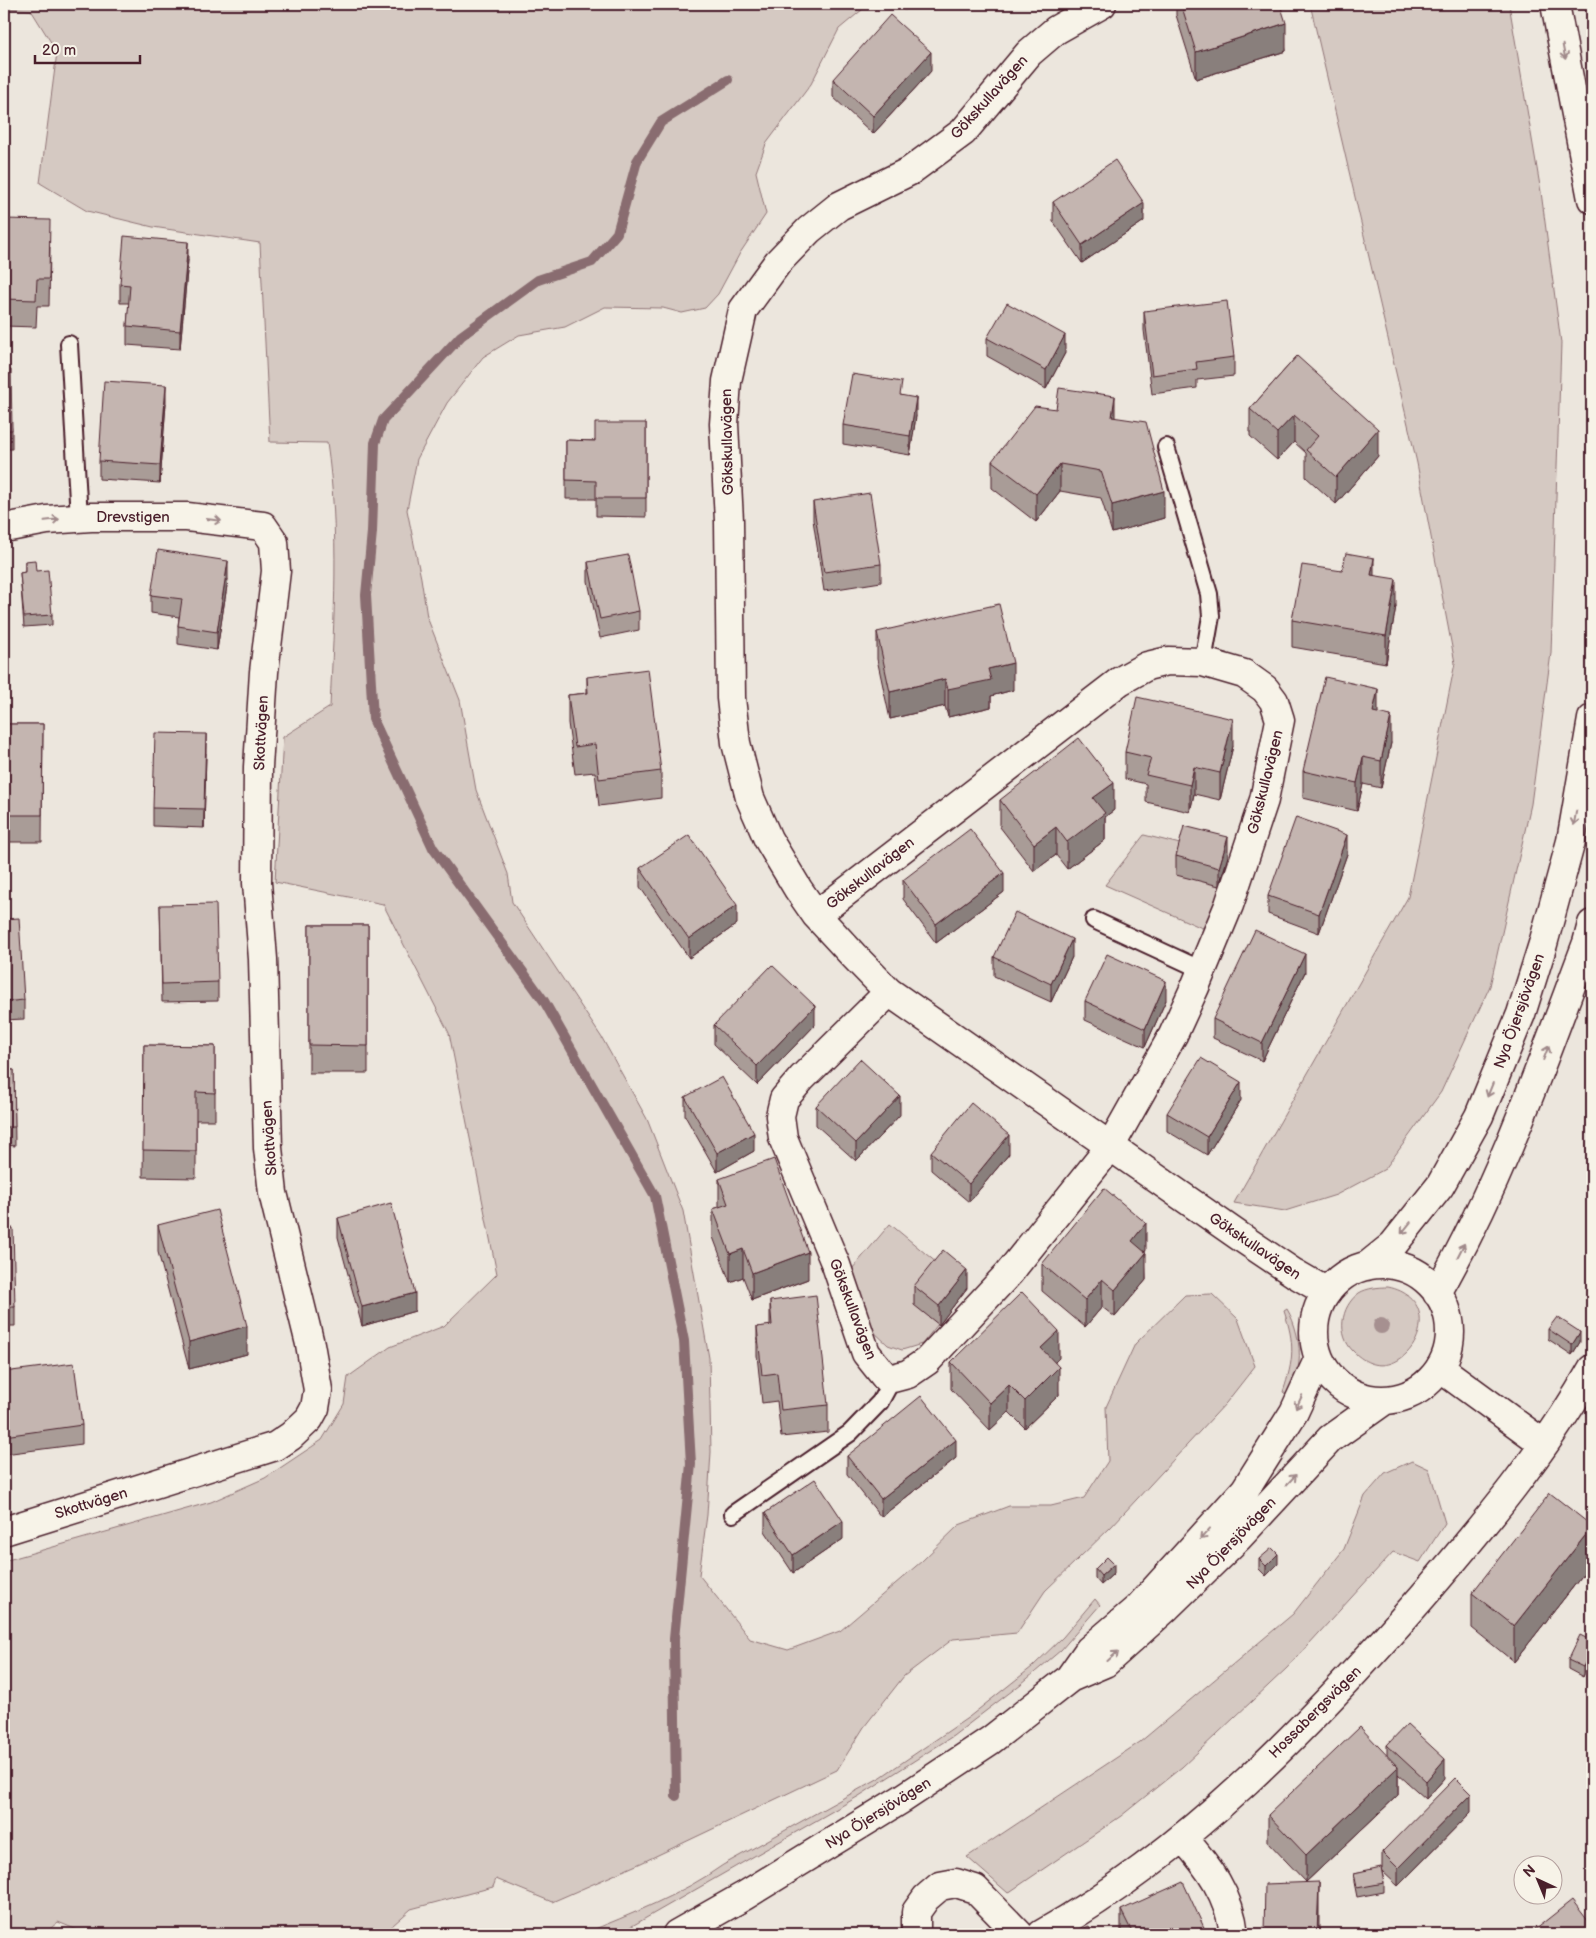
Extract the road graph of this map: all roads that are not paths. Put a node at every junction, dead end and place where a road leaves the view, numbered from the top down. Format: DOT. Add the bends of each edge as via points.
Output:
graph roads {
  1 [pos="1102,4"];
  2 [pos="1556,4"];
  3 [pos="1592,199"];
  4 [pos="69,344"];
  5 [pos="1166,447"];
  6 [pos="79,518"];
  7 [pos="263,526"];
  8 [pos="4,528"];
  9 [pos="1203,662"];
  10 [pos="1592,719"];
  11 [pos="816,914"];
  12 [pos="1094,920"];
  13 [pos="1592,924"];
  14 [pos="1202,970"];
  15 [pos="889,992"];
  16 [pos="1110,1147"];
  17 [pos="1367,1266"];
  18 [pos="1327,1292"];
  19 [pos="1438,1293"];
  20 [pos="1320,1358"];
  21 [pos="1440,1368"];
  22 [pos="1592,1369"];
  23 [pos="893,1378"];
  24 [pos="1385,1400"];
  25 [pos="1544,1444"];
  26 [pos="733,1514"];
  27 [pos="4,1531"];
  28 [pos="1070,1678"];
  29 [pos="1183,1838"];
  30 [pos="677,1934"];
  31 [pos="916,1934"];
  32 [pos="1019,1934"];
  33 [pos="1042,1934"];
  34 [pos="1234,1934"];
  1 -- 11 [label="street, Gökskullavägen" via="1056,30 1029,53 962,132 910,171 839,206 809,230 778,262 743,310 727,381 724,424 731,688 736,743 750,798 768,839"];
  2 -- 3 [label="street, one-way"];
  4 -- 6 [label="lane"];
  5 -- 9 [label="lane" via="1209,594 1211,616"];
  6 -- 7 [label="street, Drevstigen, one-way" via="187,517"];
  8 -- 6 [label="street, Drevstigen, one-way"];
  7 -- 27 [label="street, Skottvägen" via="274,542 276,571 264,672 258,767 258,883 268,1148 273,1194 310,1344 318,1390 316,1408 309,1419 276,1446"];
  9 -- 11 [label="street, Gökskullavägen" via="1168,661 1147,666 1120,681"];
  9 -- 14 [label="street, Gökskullavägen" via="1244,674 1266,689 1280,720 1264,800 1229,905"];
  10 -- 17 [label="street, Nya Öjersjövägen, one-way" via="1571,841 1521,1014 1479,1116 1440,1186 1393,1245"];
  11 -- 15 [label="street, Gökskullavägen"];
  12 -- 14 [label="lane"];
  19 -- 13 [label="street, one-way" via="1514,1138"];
  14 -- 16 [label="street, Gökskullavägen" via="1173,1035"];
  15 -- 16 [label="street, Gökskullavägen"];
  15 -- 23 [label="street, Gökskullavägen" via="796,1085 784,1099 780,1116 783,1138 836,1265 866,1353 886,1378"];
  16 -- 18 [label="street, Gökskullavägen" via="1294,1273"];
  16 -- 23 [label="street, Gökskullavägen" via="1009,1273 927,1361 908,1374"];
  17 -- 18 [label="street, Nya Öjersjövägen" via="1338,1280"];
  17 -- 19 [label="street, Nya Öjersjövägen" via="1380,1264 1406,1268 1418,1274"];
  18 -- 20 [label="street, Nya Öjersjövägen" via="1320,1304 1314,1331"];
  19 -- 21 [label="street, Nya Öjersjövägen" via="1450,1330 1450,1343"];
  20 -- 24 [label="street, Nya Öjersjövägen" via="1339,1385 1368,1398"];
  20 -- 28 [label="street, Nya Öjersjövägen, one-way" via="1294,1412 1245,1490 1138,1608 1089,1650"];
  21 -- 24 [label="street, Nya Öjersjövägen" via="1422,1387"];
  21 -- 25 [label="street"];
  22 -- 25 [label="street, Hossabergsvägen"];
  23 -- 26 [label="lane" via="880,1402 850,1433"];
  28 -- 24 [label="street, Nya Öjersjövägen, one-way" via="1105,1663 1238,1538 1330,1439"];
  25 -- 29 [label="street, Hossabergsvägen" via="1444,1571 1370,1656 1261,1767"];
  28 -- 30 [label="street, Nya Öjersjövägen" via="991,1740 902,1799"];
  29 -- 33 [label="street, Hossabergsvägen" via="1071,1918"];
  29 -- 34 [label="street" via="1220,1885 1232,1917"];
  31 -- 32 [label="street" via="916,1912 926,1898 940,1886 956,1883 975,1889"];
}
